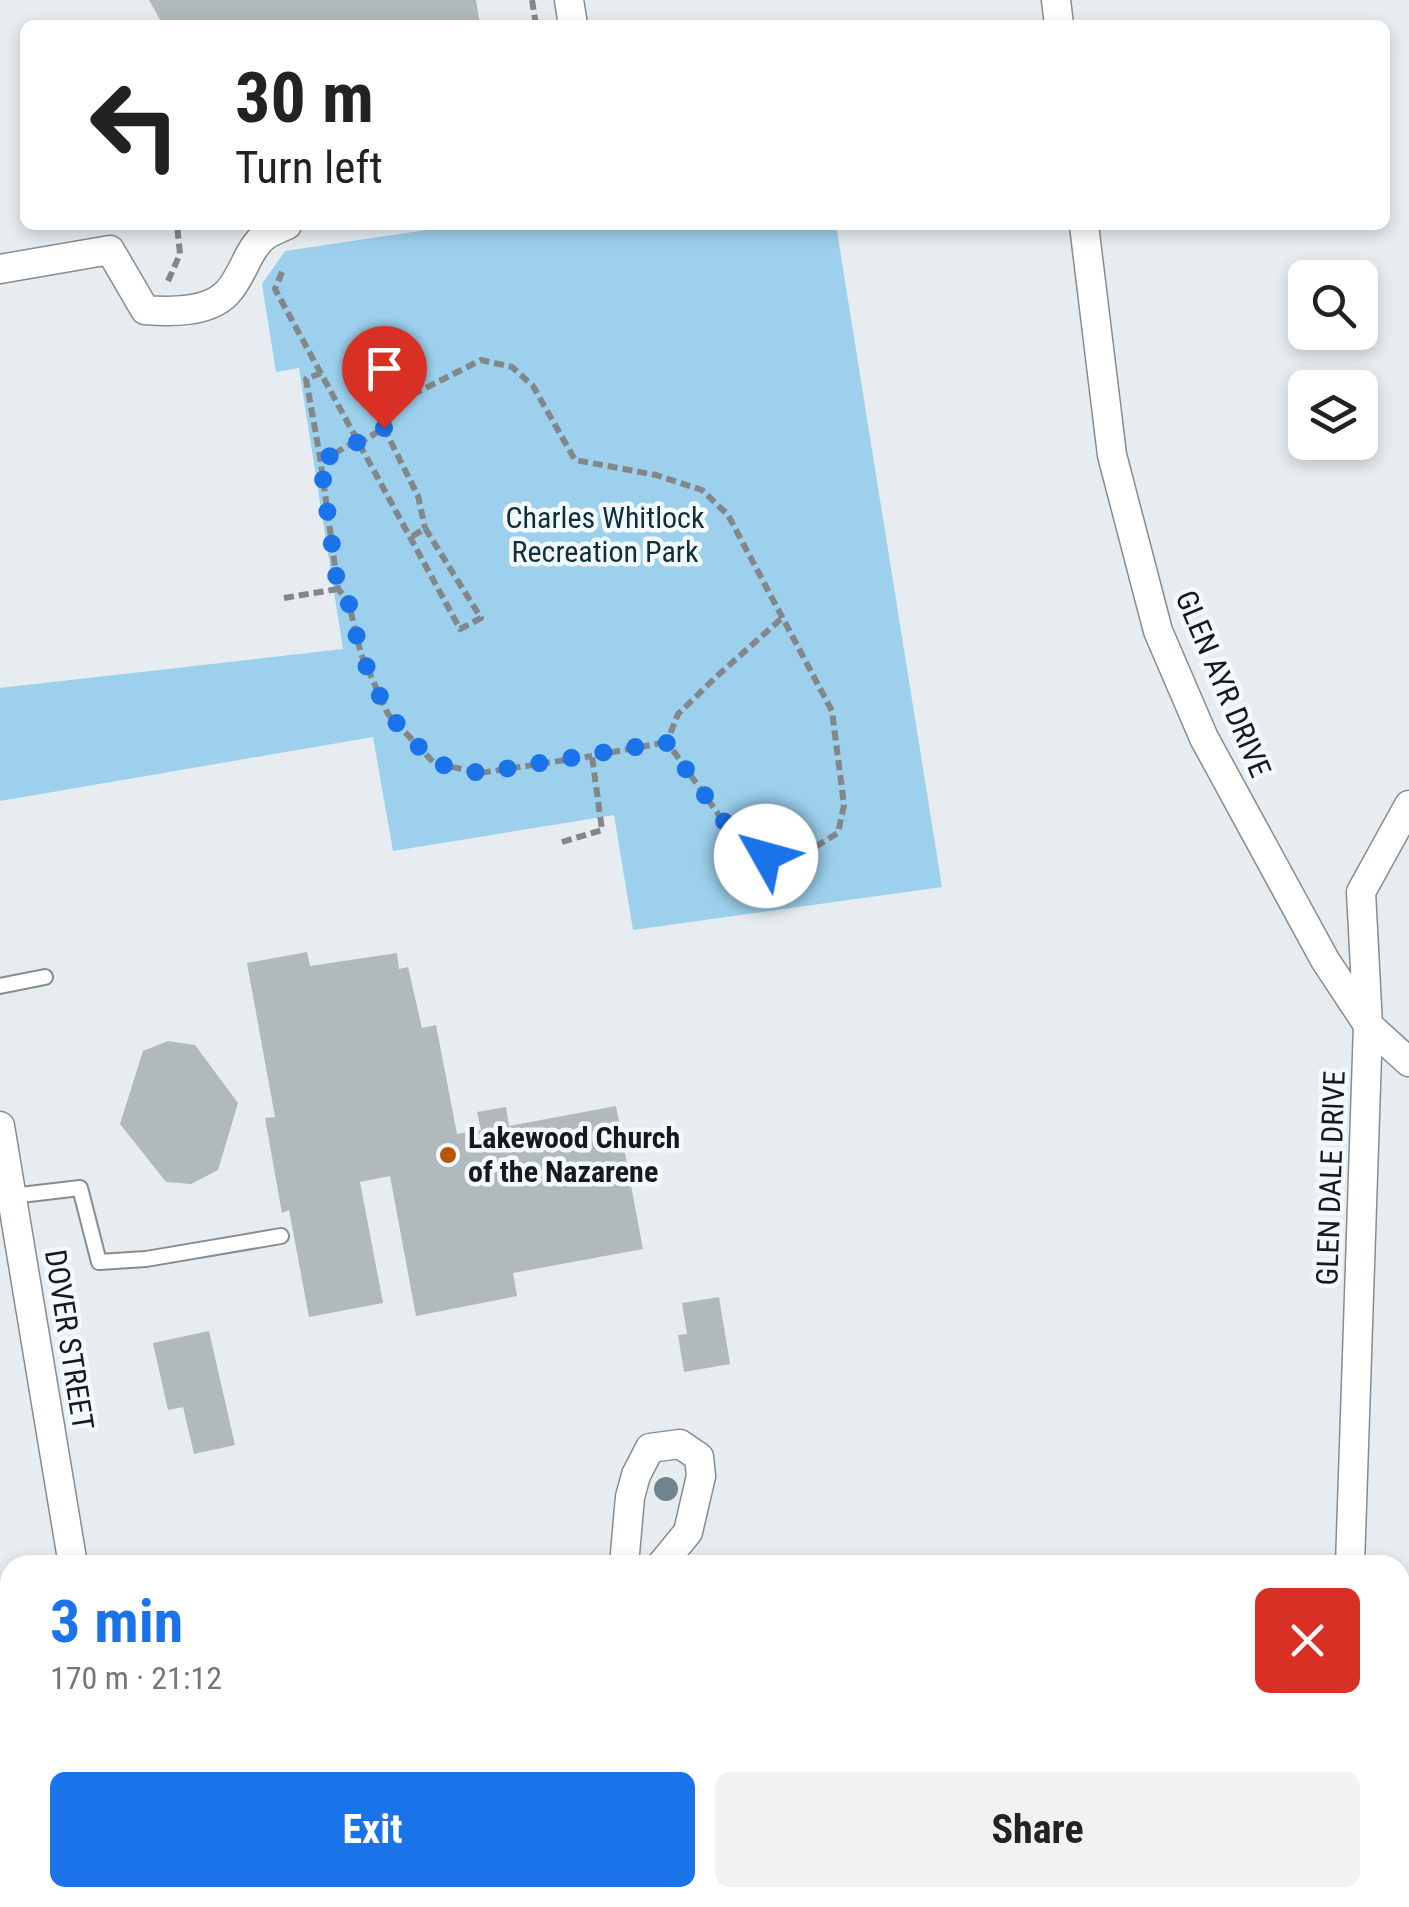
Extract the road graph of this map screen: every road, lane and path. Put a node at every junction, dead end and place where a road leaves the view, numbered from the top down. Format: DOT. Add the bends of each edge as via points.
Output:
graph roads {
  1 [pos="178,230"];
  2 [pos="276,230"];
  3 [pos="1085,230"];
  4 [pos="0,269"];
  5 [pos="282,272"];
  6 [pos="156,311"];
  7 [pos="321,373"];
  8 [pos="384,428"];
  9 [pos="357,442"];
  10 [pos="320,457"];
  11 [pos="425,528"];
  12 [pos="410,538"];
  13 [pos="338,589"];
  14 [pos="284,598"];
  15 [pos="781,619"];
  16 [pos="666,742"];
  17 [pos="592,756"];
  18 [pos="1409,805"];
  19 [pos="562,842"];
  20 [pos="45,977"];
  21 [pos="0,986"];
  22 [pos="1368,1024"];
  23 [pos="1409,1062"];
  24 [pos="0,1126"];
  25 [pos="12,1196"];
  26 [pos="281,1236"];
  27 [pos="71,1555"];
  28 [pos="625,1555"];
  29 [pos="669,1555"];
  30 [pos="1350,1555"];
  1 -- 6 [label="path" via="180,254"];
  2 -- 6 [label="street" via="263,236 226,294 189,310"];
  3 -- 22 [label="street, GLEN AYR DRIVE" via="1112,455 1158,631 1213,755"];
  4 -- 6 [label="street" via="110,250 145,310"];
  5 -- 7 [label="path" via="275,289"];
  7 -- 9 [label="path"];
  7 -- 10 [label="path" via="306,379"];
  8 -- 9 [label="path"];
  8 -- 11 [label="path" via="418,496"];
  8 -- 15 [label="path" via="404,400 482,360 512,366 532,386 574,460 702,490 728,515"];
  9 -- 10 [label="path"];
  9 -- 12 [label="path"];
  10 -- 13 [label="path"];
  11 -- 12 [label="path"];
  11 -- 12 [label="path" via="481,618 460,629"];
  13 -- 14 [label="path"];
  13 -- 17 [label="path" via="348,600 361,654 388,714 434,763 480,773"];
  15 -- 16 [label="path" via="678,714"];
  15 -- 16 [label="path" via="832,711 844,805 838,833 805,853 766,856 734,835"];
  16 -- 17 [label="path"];
  17 -- 19 [label="path" via="602,830"];
  18 -- 22 [label="street, GLEN DALE DRIVE" via="1361,892"];
  20 -- 21 [label="lane"];
  22 -- 23 [label="street, GLEN AYR DRIVE"];
  22 -- 30 [label="street, GLEN DALE DRIVE"];
  24 -- 25 [label="street, DOVER STREET"];
  25 -- 26 [label="lane" via="80,1188 99,1262"];
  25 -- 27 [label="street, DOVER STREET"];
  28 -- 29 [label="street" via="636,1474 650,1448 680,1444 699,1458 702,1476 688,1532"];
}
